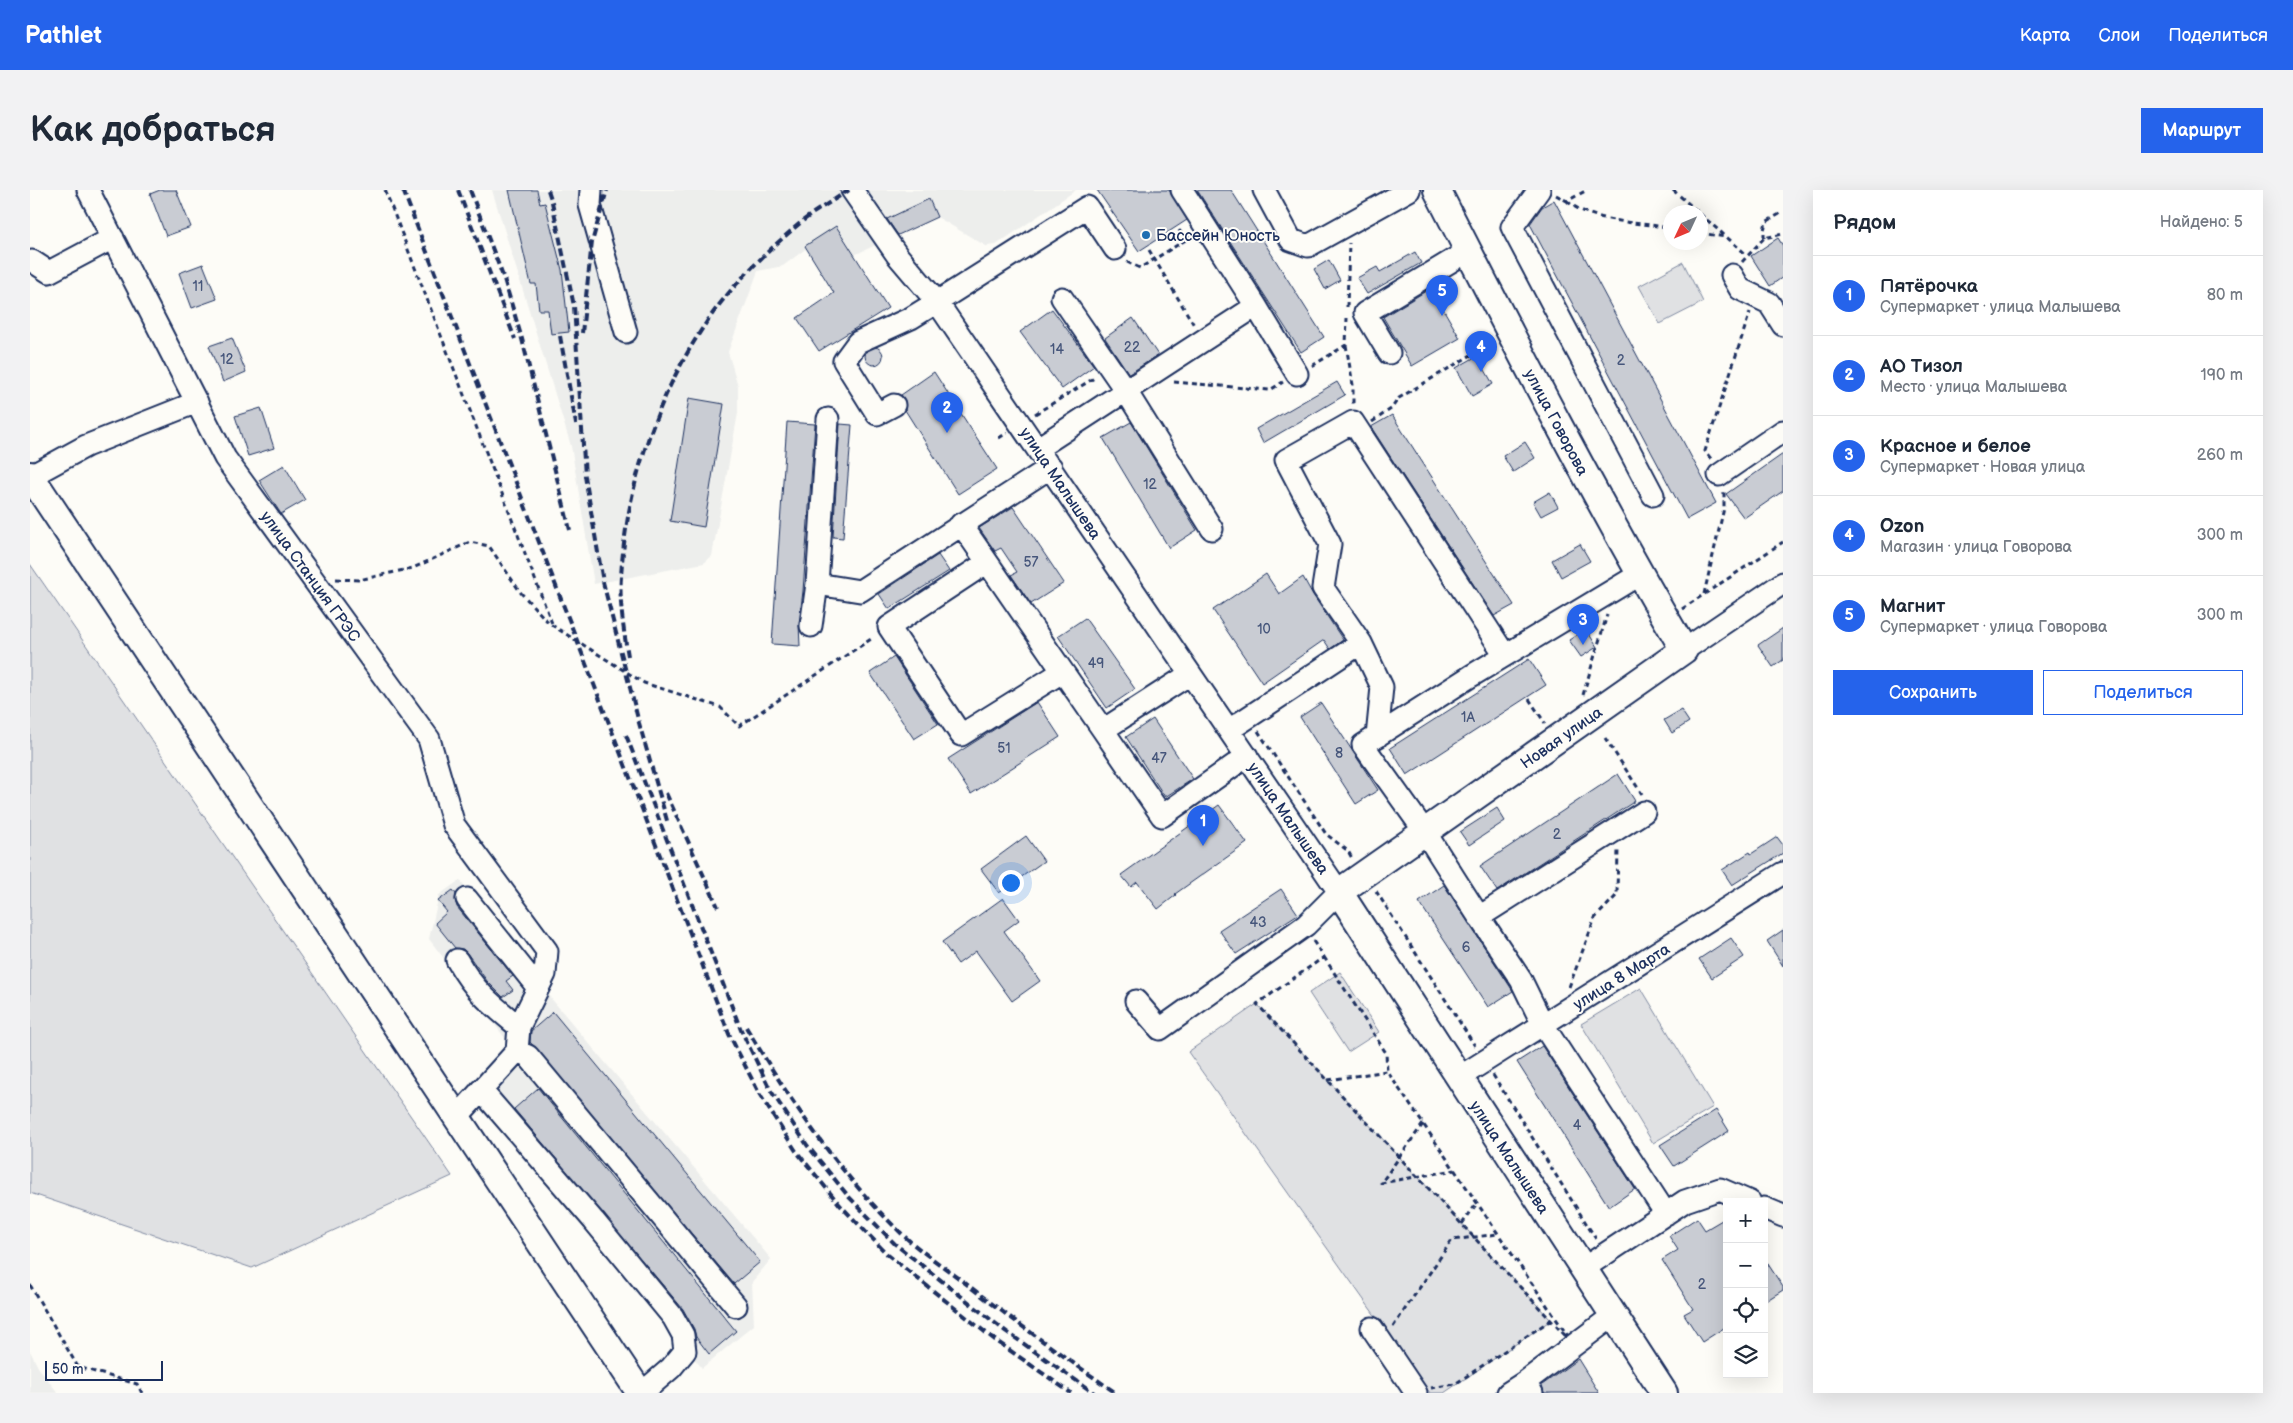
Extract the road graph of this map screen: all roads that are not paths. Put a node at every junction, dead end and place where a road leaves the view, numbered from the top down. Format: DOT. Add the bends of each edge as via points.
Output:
graph roads {
  1 [pos="88,190"];
  2 [pos="591,190"];
  3 [pos="852,190"];
  4 [pos="1182,190"];
  5 [pos="1264,190"];
  6 [pos="1409,190"];
  7 [pos="1437,190"];
  8 [pos="1546,192"];
  9 [pos="113,238"];
  10 [pos="1115,249"];
  11 [pos="1468,251"];
  12 [pos="32,261"];
  13 [pos="1732,275"];
  14 [pos="1062,298"];
  15 [pos="938,302"];
  16 [pos="1256,306"];
  17 [pos="1783,325"];
  18 [pos="626,332"];
  19 [pos="1389,353"];
  20 [pos="1297,374"];
  21 [pos="1121,385"];
  22 [pos="197,402"];
  23 [pos="894,406"];
  24 [pos="828,419"];
  25 [pos="1783,431"];
  26 [pos="1038,448"];
  27 [pos="1051,467"];
  28 [pos="1720,474"];
  29 [pos="30,475"];
  30 [pos="1653,496"];
  31 [pos="961,524"];
  32 [pos="1212,529"];
  33 [pos="986,563"];
  34 [pos="1629,580"];
  35 [pos="1783,583"];
  36 [pos="816,584"];
  37 [pos="811,626"];
  38 [pos="1360,643"];
  39 [pos="1684,650"];
  40 [pos="1505,655"];
  41 [pos="1062,672"];
  42 [pos="1190,674"];
  43 [pos="1103,730"];
  44 [pos="1229,730"];
  45 [pos="1377,737"];
  46 [pos="1246,756"];
  47 [pos="1644,812"];
  48 [pos="1425,832"];
  49 [pos="1783,873"];
  50 [pos="1339,892"];
  51 [pos="468,899"];
  52 [pos="1481,920"];
  53 [pos="457,960"];
  54 [pos="538,988"];
  55 [pos="1136,1001"];
  56 [pos="1550,1020"];
  57 [pos="519,1027"];
  58 [pos="517,1051"];
  59 [pos="1458,1078"];
  60 [pos="482,1090"];
  61 [pos="456,1118"];
  62 [pos="1741,1198"];
  63 [pos="1768,1210"];
  64 [pos="1666,1214"];
  65 [pos="1783,1216"];
  66 [pos="1584,1268"];
  67 [pos="736,1306"];
  68 [pos="1614,1315"];
  69 [pos="1380,1331"];
  70 [pos="1421,1387"];
  71 [pos="1522,1389"];
  72 [pos="641,1393"];
  73 [pos="1664,1393"];
  1 -- 9 [label="street, улица Станция ГРЭС"];
  2 -- 18 [label="street" via="590,205"];
  3 -- 15 [label="street, улица Малышева" via="897,254"];
  4 -- 16 [label="street"];
  5 -- 6 [label="street" via="1291,240 1308,246"];
  7 -- 11 [label="main road, улица Говорова"];
  8 -- 30 [label="street" via="1512,227"];
  9 -- 12 [label="street" via="48,272"];
  9 -- 22 [label="street, улица Станция ГРЭС"];
  10 -- 15 [label="street" via="1087,207"];
  11 -- 19 [label="street" via="1365,313"];
  11 -- 34 [label="main road, улица Говорова" via="1540,392"];
  13 -- 17 [label="street" via="1740,289 1768,303"];
  14 -- 21 [label="street"];
  15 -- 23 [label="street" via="858,342 844,361 876,414"];
  15 -- 26 [label="street, улица Малышева"];
  16 -- 20 [label="street"];
  16 -- 21 [label="street" via="1143,380"];
  21 -- 26 [label="street"];
  21 -- 32 [label="street"];
  22 -- 29 [label="street" via="86,446"];
  22 -- 54 [label="street, улица Станция ГРЭС" via="225,458 429,739 454,825 547,951 545,974"];
  24 -- 36 [label="street"];
  25 -- 28 [label="street"];
  26 -- 27 [label="street, улица Малышева"];
  27 -- 31 [label="street"];
  27 -- 42 [label="street, улица Малышева"];
  29 -- 61 [label="main road"];
  31 -- 33 [label="street"];
  31 -- 36 [label="street" via="860,591"];
  33 -- 41 [label="street"];
  33 -- 41 [label="street" via="890,627 961,735"];
  34 -- 39 [label="main road, улица Говорова" via="1666,619"];
  34 -- 40 [label="street"];
  35 -- 39 [label="street, Новая улица"];
  36 -- 37 [label="street"];
  38 -- 40 [label="street" via="1323,588 1330,544 1286,460 1356,426"];
  38 -- 44 [label="street"];
  38 -- 45 [label="street" via="1382,687"];
  39 -- 48 [label="main road, Новая улица"];
  40 -- 45 [label="street"];
  41 -- 43 [label="street"];
  42 -- 43 [label="street"];
  42 -- 44 [label="street, улица Малышева"];
  43 -- 46 [label="street" via="1162,816"];
  44 -- 46 [label="street, улица Малышева"];
  45 -- 48 [label="street" via="1363,745"];
  46 -- 50 [label="street, улица Малышева"];
  47 -- 48 [label="street" via="1479,917"];
  48 -- 50 [label="main road, Новая улица"];
  49 -- 56 [label="street, улица 8 Марта"];
  50 -- 55 [label="street" via="1306,925 1160,1029"];
  50 -- 59 [label="main road, улица Малышева"];
  51 -- 54 [label="street"];
  52 -- 56 [label="street"];
  53 -- 57 [label="street" via="470,983"];
  54 -- 57 [label="street"];
  56 -- 59 [label="street, улица 8 Марта"];
  56 -- 64 [label="street"];
  57 -- 58 [label="street"];
  58 -- 60 [label="street"];
  58 -- 67 [label="street" via="528,1056"];
  59 -- 66 [label="main road, улица Малышева"];
  60 -- 61 [label="street"];
  60 -- 72 [label="street" via="638,1273 673,1317 683,1336 685,1351 671,1368"];
  61 -- 72 [label="main road"];
  62 -- 64 [label="street" via="1720,1189 1685,1201"];
  63 -- 65 [label="street"];
  64 -- 66 [label="street"];
  66 -- 68 [label="main road, улица Малышева"];
  68 -- 71 [label="street"];
  68 -- 73 [label="main road, улица Малышева"];
  69 -- 70 [label="street"];
}
